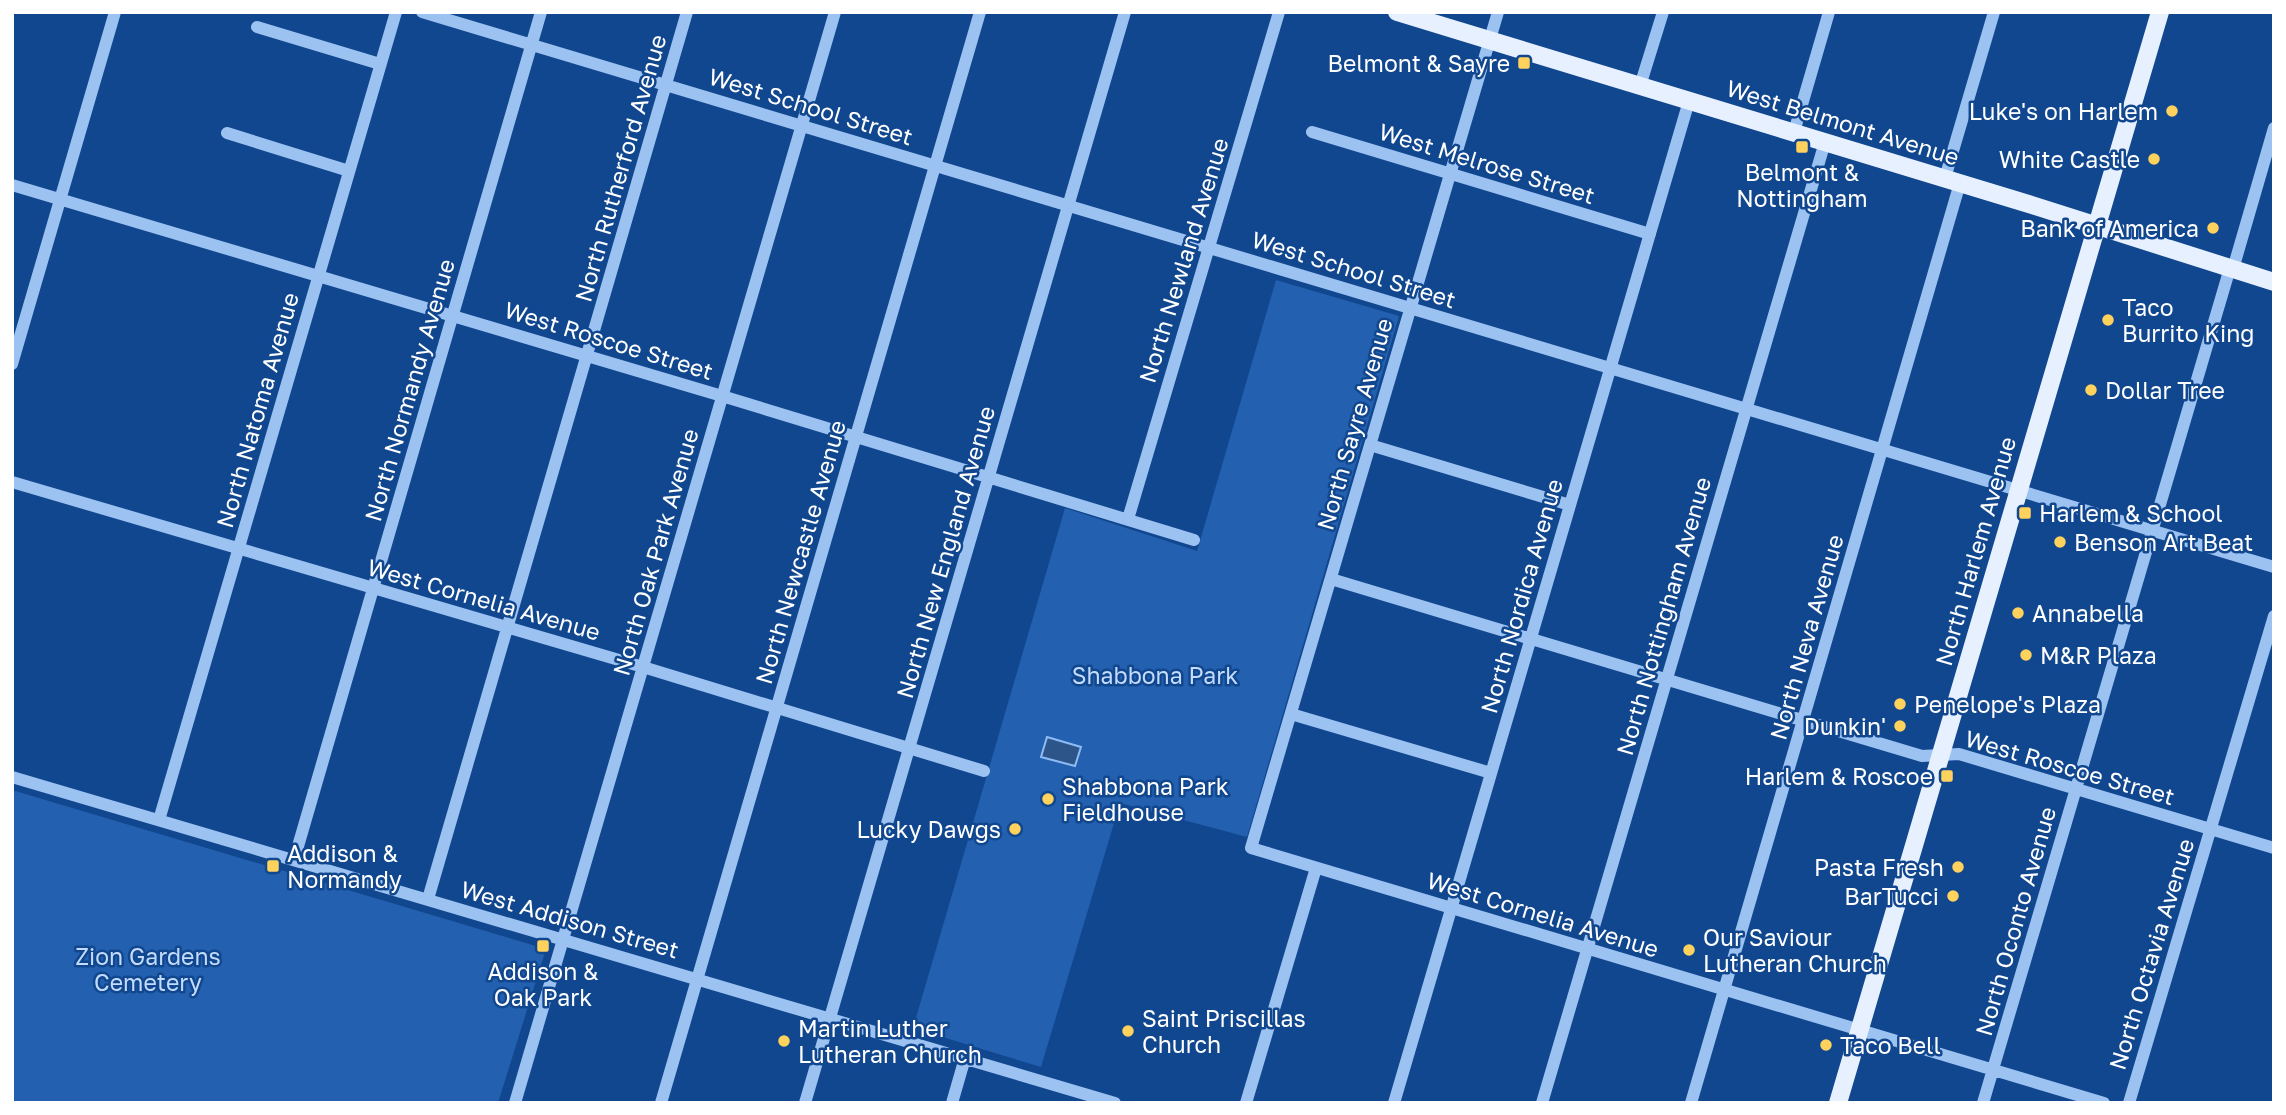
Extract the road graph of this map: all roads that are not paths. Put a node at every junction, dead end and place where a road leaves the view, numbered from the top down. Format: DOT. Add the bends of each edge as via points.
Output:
graph roads {
  1 [pos="115,12"];
  2 [pos="396,12"];
  3 [pos="422,12"];
  4 [pos="541,12"];
  5 [pos="687,12"];
  6 [pos="835,12"];
  7 [pos="980,12"];
  8 [pos="1125,12"];
  9 [pos="1279,12"];
  10 [pos="1397,12"];
  11 [pos="1498,12"];
  12 [pos="1663,12"];
  13 [pos="1829,12"];
  14 [pos="1994,12"];
  15 [pos="2160,12"];
  16 [pos="257,27"];
  17 [pos="1489,40"];
  18 [pos="532,45"];
  19 [pos="380,64"];
  20 [pos="666,85"];
  21 [pos="1640,86"];
  22 [pos="1689,101"];
  23 [pos="802,125"];
  24 [pos="2274,128"];
  25 [pos="1312,132"];
  26 [pos="1794,132"];
  27 [pos="227,133"];
  28 [pos="1825,142"];
  29 [pos="935,165"];
  30 [pos="349,171"];
  31 [pos="1450,174"];
  32 [pos="1953,181"];
  33 [pos="12,185"];
  34 [pos="61,199"];
  35 [pos="1068,205"];
  36 [pos="2097,225"];
  37 [pos="1650,234"];
  38 [pos="1209,247"];
  39 [pos="2231,268"];
  40 [pos="318,276"];
  41 [pos="2274,282"];
  42 [pos="1410,308"];
  43 [pos="453,316"];
  44 [pos="587,356"];
  45 [pos="12,364"];
  46 [pos="1610,369"];
  47 [pos="723,396"];
  48 [pos="1746,410"];
  49 [pos="856,437"];
  50 [pos="1370,445"];
  51 [pos="1882,451"];
  52 [pos="989,477"];
  53 [pos="12,482"];
  54 [pos="2018,492"];
  55 [pos="1570,505"];
  56 [pos="1128,519"];
  57 [pos="2153,531"];
  58 [pos="1194,540"];
  59 [pos="238,548"];
  60 [pos="2274,567"];
  61 [pos="1331,579"];
  62 [pos="373,588"];
  63 [pos="2274,616"];
  64 [pos="508,627"];
  65 [pos="1531,639"];
  66 [pos="643,667"];
  67 [pos="1667,680"];
  68 [pos="777,708"];
  69 [pos="1291,714"];
  70 [pos="1803,720"];
  71 [pos="909,748"];
  72 [pos="1941,755"];
  73 [pos="984,771"];
  74 [pos="1491,773"];
  75 [pos="12,777"];
  76 [pos="2076,789"];
  77 [pos="159,820"];
  78 [pos="2210,829"];
  79 [pos="1251,848"];
  80 [pos="2274,848"];
  81 [pos="294,860"];
  82 [pos="1316,868"];
  83 [pos="428,900"];
  84 [pos="1451,908"];
  85 [pos="563,939"];
  86 [pos="1587,949"];
  87 [pos="697,979"];
  88 [pos="1724,990"];
  89 [pos="830,1018"];
  90 [pos="1860,1030"];
  91 [pos="965,1058"];
  92 [pos="1993,1070"];
  93 [pos="1098,1100"];
  94 [pos="515,1103"];
  95 [pos="661,1103"];
  96 [pos="805,1103"];
  97 [pos="952,1103"];
  98 [pos="1115,1103"];
  99 [pos="1246,1103"];
  100 [pos="1394,1103"];
  101 [pos="1542,1103"];
  102 [pos="1691,1103"];
  103 [pos="1838,1103"];
  104 [pos="1983,1103"];
  105 [pos="2104,1103"];
  106 [pos="2129,1103"];
  1 -- 34 [label="street"];
  2 -- 19 [label="street, North Natoma Avenue"];
  3 -- 18 [label="street, West School Street"];
  4 -- 18 [label="street, North Normandy Avenue"];
  5 -- 20 [label="street, North Rutherford Avenue"];
  6 -- 23 [label="street, North Oak Park Avenue"];
  7 -- 29 [label="street, North Newcastle Avenue"];
  8 -- 35 [label="street, North New England Avenue"];
  9 -- 38 [label="street, North Newland Avenue"];
  10 -- 17 [label="main road, West Belmont Avenue"];
  11 -- 17 [label="street, North Sayre Avenue"];
  12 -- 21 [label="street"];
  13 -- 26 [label="street"];
  14 -- 32 [label="street, North Neva Avenue"];
  15 -- 36 [label="main road, North Harlem Avenue"];
  16 -- 19 [label="street"];
  17 -- 21 [label="main road, West Belmont Avenue"];
  17 -- 31 [label="street, North Sayre Avenue"];
  18 -- 20 [label="street, West School Street"];
  18 -- 43 [label="street, North Normandy Avenue"];
  19 -- 30 [label="street, North Natoma Avenue"];
  20 -- 23 [label="street, West School Street"];
  20 -- 44 [label="street, North Rutherford Avenue"];
  21 -- 22 [label="main road, West Belmont Avenue"];
  22 -- 26 [label="main road, West Belmont Avenue"];
  22 -- 37 [label="street, North Nordica Avenue"];
  23 -- 29 [label="street, West School Street"];
  23 -- 47 [label="street, North Oak Park Avenue"];
  24 -- 39 [label="street, North Oconto Avenue"];
  25 -- 31 [label="street, West Melrose Street"];
  26 -- 28 [label="main road, West Belmont Avenue"];
  27 -- 30 [label="street"];
  28 -- 32 [label="main road, West Belmont Avenue"];
  28 -- 48 [label="street, North Nottingham Avenue"];
  29 -- 35 [label="street, West School Street"];
  29 -- 49 [label="street, North Newcastle Avenue"];
  30 -- 40 [label="street, North Natoma Avenue"];
  31 -- 37 [label="street, West Melrose Street"];
  31 -- 42 [label="street, North Sayre Avenue"];
  32 -- 36 [label="main road, West Belmont Avenue"];
  32 -- 51 [label="street, North Neva Avenue"];
  33 -- 34 [label="street, West Roscoe Street"];
  34 -- 40 [label="street, West Roscoe Street"];
  34 -- 45 [label="street"];
  35 -- 38 [label="street, West School Street"];
  35 -- 52 [label="street, North New England Avenue"];
  36 -- 39 [label="main road, West Belmont Avenue"];
  36 -- 54 [label="main road, North Harlem Avenue"];
  37 -- 46 [label="street, North Nordica Avenue"];
  38 -- 42 [label="street, West School Street"];
  38 -- 56 [label="street, North Newland Avenue"];
  39 -- 41 [label="main road, West Belmont Avenue"];
  39 -- 57 [label="street, North Oconto Avenue"];
  40 -- 43 [label="street, West Roscoe Street"];
  40 -- 59 [label="street, North Natoma Avenue"];
  42 -- 46 [label="street, West School Street"];
  42 -- 50 [label="street, North Sayre Avenue"];
  43 -- 44 [label="street, West Roscoe Street"];
  43 -- 62 [label="street, North Normandy Avenue"];
  44 -- 47 [label="street, West Roscoe Street"];
  44 -- 64 [label="street, North Rutherford Avenue"];
  46 -- 48 [label="street, West School Street"];
  46 -- 55 [label="street, North Nordica Avenue"];
  47 -- 49 [label="street, West Roscoe Street"];
  47 -- 66 [label="street, North Oak Park Avenue"];
  48 -- 51 [label="street, West School Street"];
  48 -- 67 [label="street, North Nottingham Avenue"];
  49 -- 52 [label="street, West Roscoe Street"];
  49 -- 68 [label="street, North Newcastle Avenue"];
  50 -- 55 [label="street"];
  50 -- 61 [label="street, North Sayre Avenue"];
  51 -- 54 [label="street, West School Street"];
  51 -- 70 [label="street, North Neva Avenue"];
  52 -- 56 [label="street, West Roscoe Street"];
  52 -- 71 [label="street, North New England Avenue"];
  53 -- 59 [label="street, West Cornelia Avenue"];
  54 -- 57 [label="street, West School Street"];
  54 -- 72 [label="main road, North Harlem Avenue"];
  55 -- 65 [label="street, North Nordica Avenue"];
  56 -- 58 [label="street, West Roscoe Street"];
  57 -- 60 [label="street, West School Street"];
  57 -- 76 [label="street, North Oconto Avenue"];
  59 -- 62 [label="street, West Cornelia Avenue"];
  59 -- 77 [label="street, North Natoma Avenue"];
  61 -- 65 [label="street, West Roscoe Street"];
  61 -- 69 [label="street, North Sayre Avenue"];
  62 -- 64 [label="street, West Cornelia Avenue"];
  62 -- 81 [label="street, North Normandy Avenue"];
  63 -- 78 [label="street, North Octavia Avenue"];
  64 -- 66 [label="street, West Cornelia Avenue"];
  64 -- 83 [label="street, North Rutherford Avenue"];
  65 -- 67 [label="street, West Roscoe Street"];
  65 -- 74 [label="street, North Nordica Avenue"];
  66 -- 68 [label="street, West Cornelia Avenue"];
  66 -- 85 [label="street, North Oak Park Avenue"];
  67 -- 70 [label="street, West Roscoe Street"];
  67 -- 86 [label="street, North Nottingham Avenue"];
  68 -- 71 [label="street, West Cornelia Avenue"];
  68 -- 87 [label="street, North Newcastle Avenue"];
  69 -- 74 [label="street"];
  69 -- 79 [label="street, North Sayre Avenue"];
  70 -- 72 [label="street, West Roscoe Street" via="1922,756"];
  70 -- 88 [label="street, North Neva Avenue"];
  71 -- 73 [label="street, West Cornelia Avenue"];
  71 -- 89 [label="street, North New England Avenue"];
  72 -- 76 [label="street, West Roscoe Street" via="1959,754"];
  72 -- 90 [label="main road, North Harlem Avenue"];
  74 -- 84 [label="street, North Nordica Avenue"];
  75 -- 77 [label="street, West Addison Street"];
  76 -- 78 [label="street, West Roscoe Street"];
  76 -- 92 [label="street, North Oconto Avenue"];
  77 -- 81 [label="street, West Addison Street"];
  78 -- 80 [label="street, West Roscoe Street"];
  78 -- 106 [label="street, North Octavia Avenue"];
  79 -- 82 [label="street, West Cornelia Avenue"];
  81 -- 83 [label="street, West Addison Street"];
  82 -- 84 [label="street, West Cornelia Avenue"];
  82 -- 99 [label="street"];
  83 -- 85 [label="street, West Addison Street"];
  84 -- 86 [label="street, West Cornelia Avenue"];
  84 -- 100 [label="street, North Nordica Avenue"];
  85 -- 87 [label="street, West Addison Street"];
  85 -- 94 [label="street, North Oak Park Avenue"];
  86 -- 88 [label="street, West Cornelia Avenue"];
  86 -- 101 [label="street, North Nottingham Avenue"];
  87 -- 89 [label="street, West Addison Street"];
  87 -- 95 [label="street, North Newcastle Avenue"];
  88 -- 90 [label="street, West Cornelia Avenue"];
  88 -- 102 [label="street, North Neva Avenue"];
  89 -- 91 [label="street, West Addison Street"];
  89 -- 96 [label="street, North New England Avenue"];
  90 -- 92 [label="street, West Cornelia Avenue"];
  90 -- 103 [label="main road, North Harlem Avenue"];
  91 -- 93 [label="street, West Addison Street"];
  91 -- 97 [label="street"];
  92 -- 104 [label="street, North Oconto Avenue"];
  92 -- 105 [label="street, West Cornelia Avenue"];
  93 -- 98 [label="street, West Addison Street"];
}
